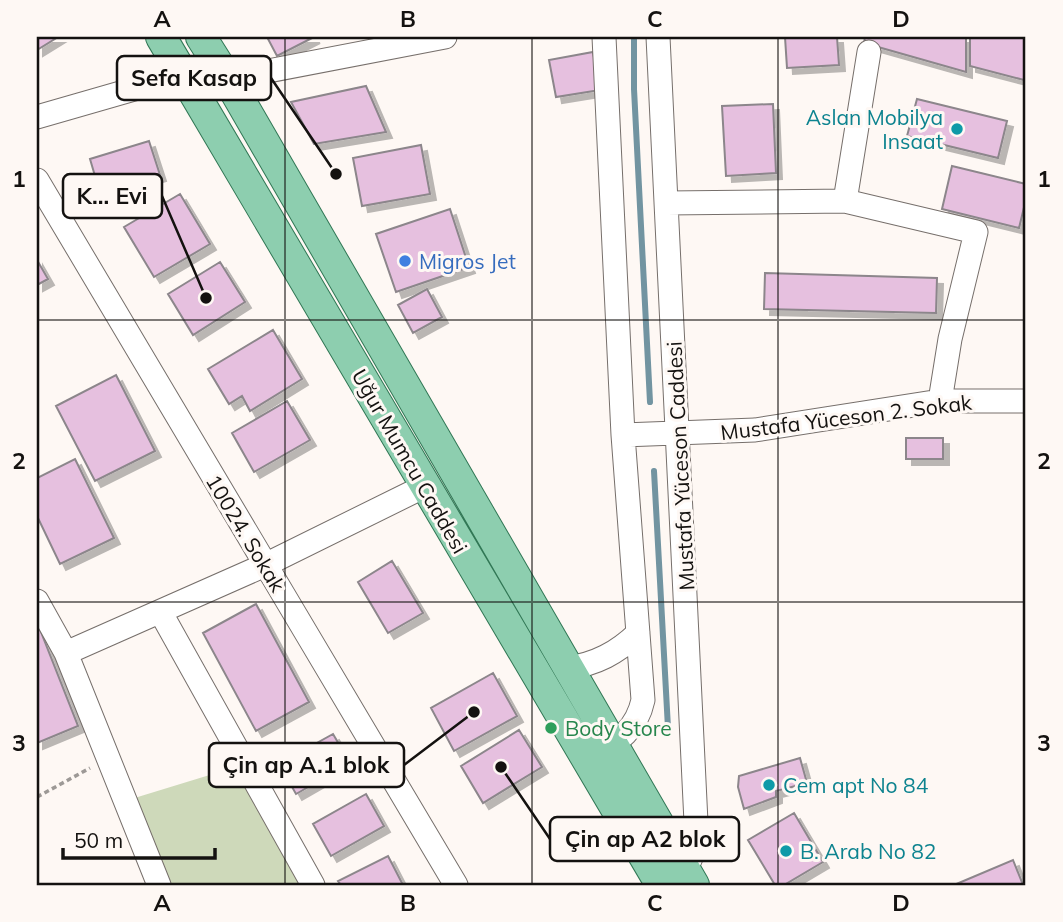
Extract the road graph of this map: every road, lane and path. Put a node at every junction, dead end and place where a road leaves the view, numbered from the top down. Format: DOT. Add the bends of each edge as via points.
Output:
graph roads {
  1 [pos="161,37"];
  2 [pos="201,37"];
  3 [pos="445,37"];
  4 [pos="604,37"];
  5 [pos="658,37"];
  6 [pos="869,52"];
  7 [pos="183,75"];
  8 [pos="230,83"];
  9 [pos="37,117"];
  10 [pos="37,180"];
  11 [pos="845,201"];
  12 [pos="666,203"];
  13 [pos="940,401"];
  14 [pos="1026,401"];
  15 [pos="678,434"];
  16 [pos="623,435"];
  17 [pos="425,486"];
  18 [pos="265,565"];
  19 [pos="37,601"];
  20 [pos="161,613"];
  21 [pos="638,633"];
  22 [pos="66,653"];
  23 [pos="568,668"];
  24 [pos="612,744"];
  25 [pos="108,759"];
  26 [pos="587,761"];
  27 [pos="37,797"];
  28 [pos="677,881"];
  29 [pos="159,885"];
  30 [pos="313,885"];
  31 [pos="456,885"];
  1 -- 7 [label="main road, Uğur Mumcu Caddesi"];
  2 -- 8 [label="main road, Uğur Mumcu Caddesi"];
  3 -- 8 [label="street" via="247,75"];
  4 -- 16 [label="street"];
  5 -- 12 [label="street, Mustafa Yüceson Caddesi"];
  6 -- 11 [label="street"];
  7 -- 9 [label="street"];
  7 -- 17 [label="main road, Uğur Mumcu Caddesi"];
  8 -- 23 [label="main road, Uğur Mumcu Caddesi"];
  10 -- 18 [label="street, 10024. Sokak"];
  11 -- 12 [label="street"];
  11 -- 13 [label="street" via="976,232"];
  12 -- 15 [label="street, Mustafa Yüceson Caddesi"];
  13 -- 14 [label="street, Mustafa Yüceson 2. Sokak"];
  13 -- 15 [label="street, Mustafa Yüceson 2. Sokak" via="755,430"];
  15 -- 16 [label="street, Mustafa Yüceson 2. Sokak"];
  15 -- 28 [label="street, Mustafa Yüceson Caddesi" via="697,843"];
  16 -- 21 [label="street"];
  17 -- 18 [label="street"];
  17 -- 26 [label="main road, Uğur Mumcu Caddesi"];
  18 -- 20 [label="street"];
  18 -- 31 [label="street, 10024. Sokak"];
  19 -- 22 [label="street"];
  20 -- 22 [label="street"];
  20 -- 30 [label="street"];
  21 -- 23 [label="street" via="609,656"];
  21 -- 24 [label="street" via="640,711 631,730"];
  22 -- 25 [label="street"];
  23 -- 24 [label="main road, Uğur Mumcu Caddesi"];
  24 -- 26 [label="street"];
  24 -- 28 [label="main road, Uğur Mumcu Caddesi"];
  25 -- 27 [label="path"];
  25 -- 29 [label="street"];
  26 -- 28 [label="main road, Uğur Mumcu Caddesi"];
}
